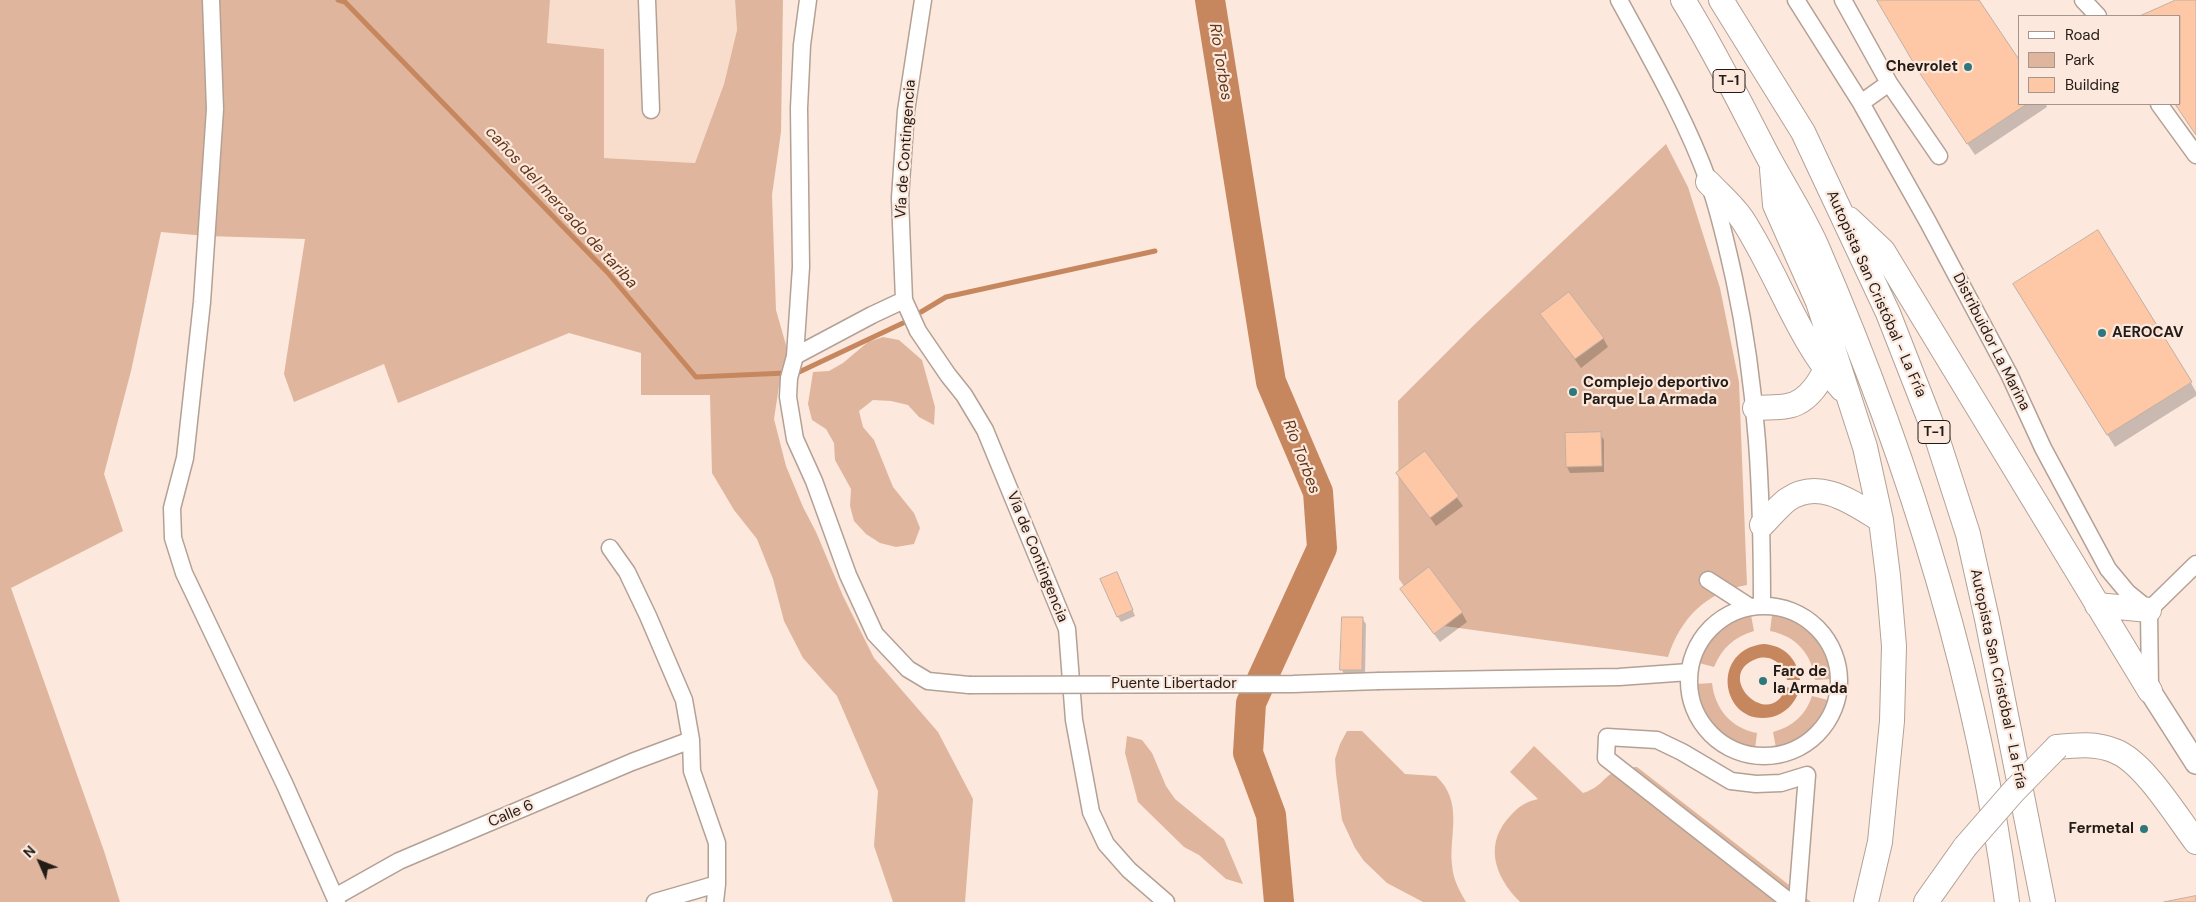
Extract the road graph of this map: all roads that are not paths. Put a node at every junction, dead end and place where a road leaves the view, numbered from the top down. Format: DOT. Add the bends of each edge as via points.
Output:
graph roads {
  1 [pos="211,0"];
  2 [pos="647,0"];
  3 [pos="808,0"];
  4 [pos="923,0"];
  5 [pos="1618,0"];
  6 [pos="1683,0"];
  7 [pos="1721,0"];
  8 [pos="1796,0"];
  9 [pos="1843,0"];
  10 [pos="2083,0"];
  11 [pos="2097,15"];
  12 [pos="1889,83"];
  13 [pos="1861,103"];
  14 [pos="2160,105"];
  15 [pos="651,110"];
  16 [pos="2196,155"];
  17 [pos="1939,156"];
  18 [pos="1772,164"];
  19 [pos="1708,182"];
  20 [pos="1841,211"];
  21 [pos="904,300"];
  22 [pos="795,356"];
  23 [pos="1830,361"];
  24 [pos="1755,408"];
  25 [pos="1881,520"];
  26 [pos="1762,525"];
  27 [pos="610,548"];
  28 [pos="2196,564"];
  29 [pos="1708,580"];
  30 [pos="2097,605"];
  31 [pos="1756,606"];
  32 [pos="2149,610"];
  33 [pos="1689,672"];
  34 [pos="2150,690"];
  35 [pos="691,740"];
  36 [pos="1766,756"];
  37 [pos="2196,763"];
  38 [pos="1768,784"];
  39 [pos="2196,842"];
  40 [pos="717,884"];
  41 [pos="336,899"];
  42 [pos="655,902"];
  43 [pos="715,902"];
  44 [pos="1166,902"];
  45 [pos="1790,902"];
  46 [pos="1797,902"];
  47 [pos="1866,902"];
  48 [pos="1926,902"];
  49 [pos="2006,902"];
  50 [pos="2044,902"];
  1 -- 41 [label="street" via="215,109 202,302 186,458 172,508 173,538 184,573"];
  2 -- 15 [label="street"];
  3 -- 22 [label="street, Puente Libertador" via="799,108 801,267"];
  4 -- 21 [label="street, Vía de Contingencia" via="906,111 900,198"];
  5 -- 19 [label="street" via="1668,90"];
  6 -- 18 [label="highway, T-1" via="1705,35"];
  7 -- 20 [label="highway, Autopista San Cristóbal - La Fría / T-1" via="1803,132"];
  8 -- 13 [label="street, Distribuidor La Marina"];
  9 -- 12 [label="street"];
  10 -- 11 [label="street"];
  12 -- 13 [label="street"];
  12 -- 17 [label="street"];
  13 -- 32 [label="street, Distribuidor La Marina" via="1982,323 2043,448 2108,569 2128,593"];
  14 -- 16 [label="street"];
  18 -- 23 [label="highway, T-1" via="1775,205 1818,302"];
  18 -- 49 [label="highway" via="1820,256 1904,467 1936,568 1968,690 2001,859"];
  19 -- 23 [label="highway" via="1743,220 1801,331"];
  19 -- 24 [label="street" via="1727,246 1739,303"];
  20 -- 30 [label="highway" via="1883,251"];
  20 -- 50 [label="highway, Autopista San Cristóbal - La Fría / T-1" via="1918,388 1968,534"];
  21 -- 22 [label="street"];
  21 -- 44 [label="street, Vía de Contingencia" via="918,331 985,430 1067,629 1074,720 1091,812 1106,844 1128,870"];
  22 -- 33 [label="street, Puente Libertador, bridge" via="788,397 795,439 848,575 875,634 908,669 928,681 969,685 1293,684 1619,677"];
  23 -- 24 [label="highway" via="1813,390 1805,397 1789,406"];
  23 -- 25 [label="highway, T-1" via="1848,396"];
  24 -- 26 [label="street"];
  25 -- 26 [label="highway" via="1837,494 1814,490 1788,499"];
  25 -- 47 [label="highway, T-1" via="1894,646 1892,721 1880,842"];
  26 -- 31 [label="street"];
  27 -- 35 [label="street" via="627,572 684,700"];
  28 -- 32 [label="street"];
  29 -- 31 [label="street"];
  30 -- 32 [label="highway"];
  30 -- 34 [label="highway"];
  31 -- 33 [label="street" via="1728,615 1709,630 1696,649"];
  31 -- 36 [label="street" via="1791,610 1816,626 1832,650 1839,678 1832,713 1818,732 1800,747"];
  32 -- 34 [label="street"];
  33 -- 36 [label="street" via="1693,707 1697,718 1712,736 1742,754"];
  34 -- 37 [label="main road"];
  35 -- 40 [label="street" via="692,771 717,844"];
  35 -- 41 [label="street, Calle 6" via="399,862"];
  36 -- 38 [label="street"];
  38 -- 45 [label="street" via="1731,781 1657,740 1607,737 1606,758"];
  38 -- 46 [label="street" via="1806,775"];
  39 -- 48 [label="highway, bridge" via="2140,768 2115,751 2083,744 2057,747 1965,847"];
  40 -- 42 [label="street"];
  40 -- 43 [label="street"];
}
